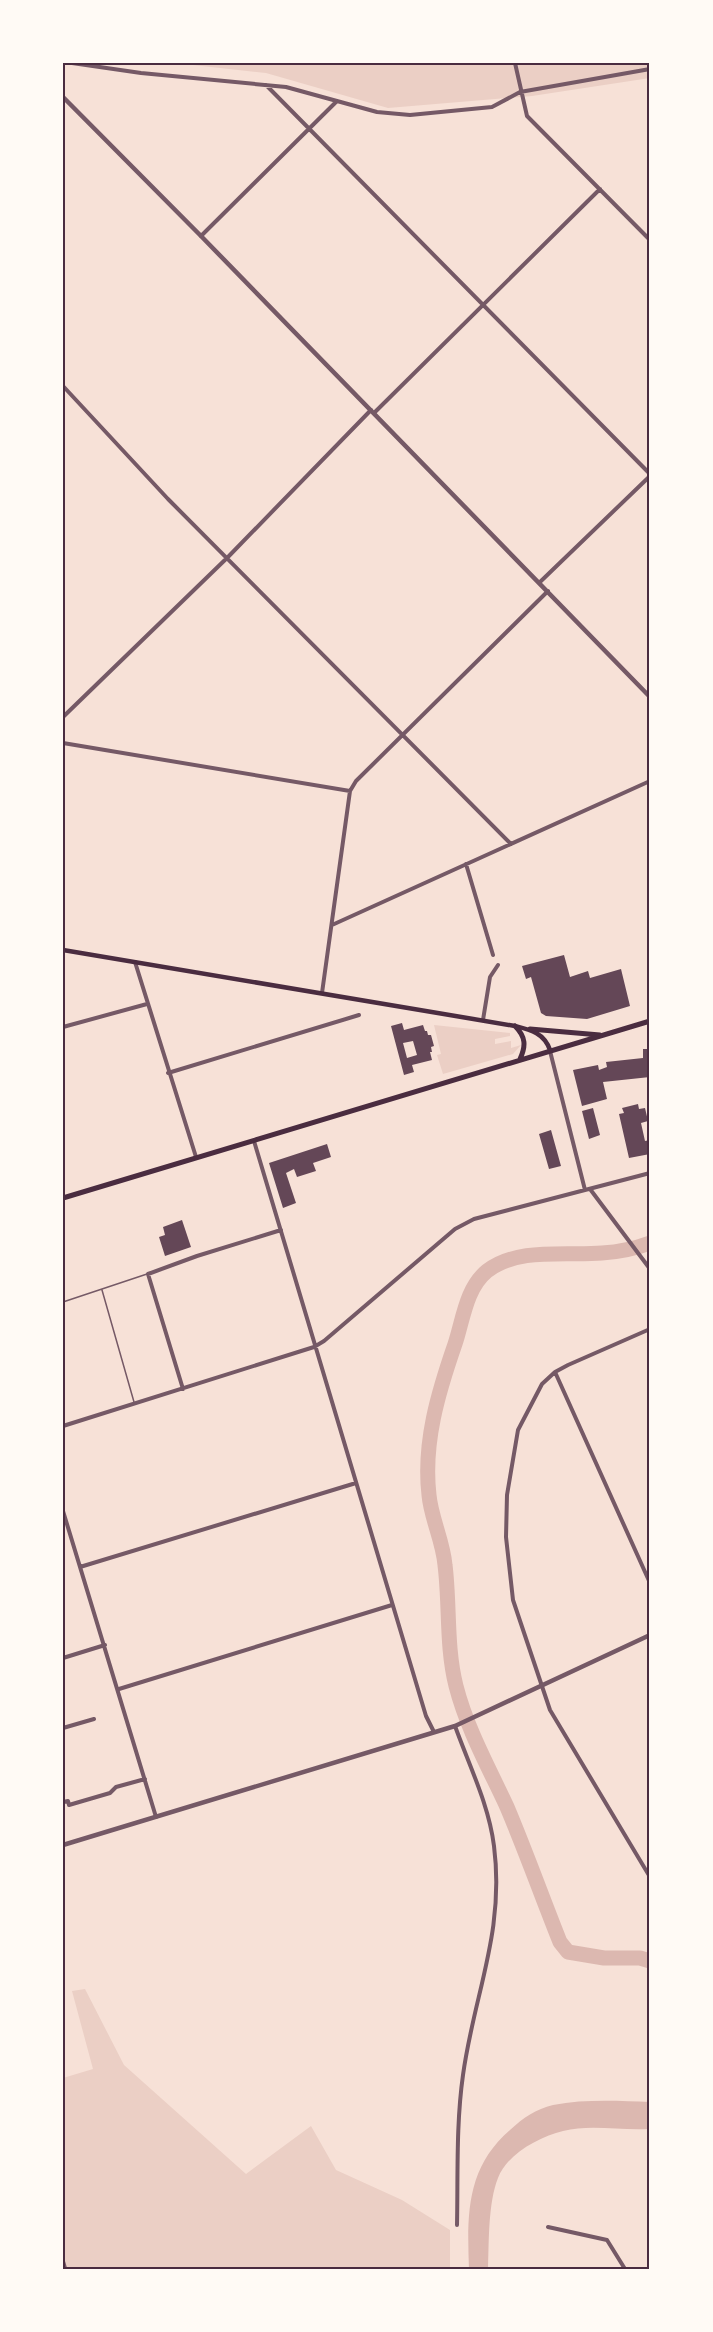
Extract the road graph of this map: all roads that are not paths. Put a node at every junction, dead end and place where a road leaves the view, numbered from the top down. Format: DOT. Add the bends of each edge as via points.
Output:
graph roads {
  1 [pos="72,63"];
  2 [pos="515,63"];
  3 [pos="650,69"];
  4 [pos="266,85"];
  5 [pos="520,92"];
  6 [pos="63,97"];
  7 [pos="336,102"];
  8 [pos="310,129"];
  9 [pos="600,189"];
  10 [pos="201,236"];
  11 [pos="650,240"];
  12 [pos="483,303"];
  13 [pos="63,386"];
  14 [pos="372,411"];
  15 [pos="650,475"];
  16 [pos="228,557"];
  17 [pos="540,582"];
  18 [pos="548,591"];
  19 [pos="650,697"];
  20 [pos="63,717"];
  21 [pos="403,733"];
  22 [pos="63,743"];
  23 [pos="650,782"];
  24 [pos="350,791"];
  25 [pos="511,844"];
  26 [pos="466,864"];
  27 [pos="331,926"];
  28 [pos="63,950"];
  29 [pos="494,955"];
  30 [pos="135,962"];
  31 [pos="498,965"];
  32 [pos="322,993"];
  33 [pos="147,1004"];
  34 [pos="359,1016"];
  35 [pos="483,1020"];
  36 [pos="650,1021"];
  37 [pos="515,1026"];
  38 [pos="63,1027"];
  39 [pos="530,1029"];
  40 [pos="604,1035"];
  41 [pos="550,1050"];
  42 [pos="520,1059"];
  43 [pos="168,1073"];
  44 [pos="254,1140"];
  45 [pos="196,1157"];
  46 [pos="650,1173"];
  47 [pos="587,1190"];
  48 [pos="63,1198"];
  49 [pos="281,1230"];
  50 [pos="650,1269"];
  51 [pos="148,1274"];
  52 [pos="102,1290"];
  53 [pos="63,1302"];
  54 [pos="650,1329"];
  55 [pos="314,1347"];
  56 [pos="555,1372"];
  57 [pos="183,1389"];
  58 [pos="134,1404"];
  59 [pos="63,1425"];
  60 [pos="356,1483"];
  61 [pos="63,1511"];
  62 [pos="80,1567"];
  63 [pos="650,1583"];
  64 [pos="392,1605"];
  65 [pos="650,1635"];
  66 [pos="105,1645"];
  67 [pos="63,1658"];
  68 [pos="540,1685"];
  69 [pos="118,1689"];
  70 [pos="94,1719"];
  71 [pos="455,1726"];
  72 [pos="63,1728"];
  73 [pos="434,1732"];
  74 [pos="145,1779"];
  75 [pos="63,1802"];
  76 [pos="156,1817"];
  77 [pos="63,1845"];
  78 [pos="650,1877"];
  79 [pos="457,2225"];
  80 [pos="548,2227"];
  81 [pos="63,2262"];
  82 [pos="65,2269"];
  83 [pos="625,2269"];
  1 -- 4 [label="street"];
  2 -- 5 [label="street"];
  3 -- 5 [label="street"];
  4 -- 7 [label="street" via="314,93"];
  4 -- 8 [label="street"];
  5 -- 7 [label="street" via="492,107 410,115"];
  5 -- 9 [label="street" via="527,116"];
  6 -- 10 [label="street"];
  7 -- 8 [label="street"];
  8 -- 10 [label="street"];
  8 -- 12 [label="street"];
  9 -- 11 [label="street"];
  9 -- 12 [label="street"];
  10 -- 14 [label="street"];
  12 -- 14 [label="street"];
  12 -- 15 [label="street"];
  13 -- 16 [label="street" via="168,500"];
  14 -- 16 [label="street"];
  14 -- 17 [label="street"];
  15 -- 17 [label="street"];
  16 -- 20 [label="street"];
  16 -- 21 [label="street"];
  17 -- 18 [label="street"];
  18 -- 19 [label="street"];
  18 -- 21 [label="street"];
  21 -- 24 [label="street"];
  21 -- 25 [label="street"];
  22 -- 24 [label="street"];
  23 -- 25 [label="street"];
  24 -- 27 [label="street"];
  25 -- 26 [label="street"];
  26 -- 27 [label="street"];
  26 -- 29 [label="street"];
  27 -- 32 [label="street"];
  28 -- 30 [label="main road"];
  30 -- 32 [label="main road"];
  30 -- 33 [label="street"];
  31 -- 35 [label="street" via="490,978"];
  32 -- 35 [label="main road"];
  33 -- 38 [label="street"];
  33 -- 43 [label="street"];
  34 -- 43 [label="street"];
  35 -- 37 [label="main road"];
  36 -- 40 [label="main road"];
  37 -- 39 [label="main road"];
  37 -- 42 [label="main road" via="525,1043"];
  39 -- 40 [label="main road"];
  39 -- 41 [label="main road" via="547,1042"];
  40 -- 41 [label="main road"];
  41 -- 42 [label="main road"];
  41 -- 47 [label="street"];
  42 -- 44 [label="main road"];
  43 -- 45 [label="street"];
  44 -- 45 [label="main road"];
  44 -- 49 [label="street"];
  45 -- 48 [label="main road"];
  46 -- 47 [label="street"];
  47 -- 50 [label="street"];
  47 -- 55 [label="street" via="474,1219 455,1229"];
  49 -- 51 [label="street"];
  49 -- 55 [label="street"];
  51 -- 52 [label="lane"];
  51 -- 57 [label="street"];
  52 -- 53 [label="lane"];
  52 -- 58 [label="lane"];
  54 -- 56 [label="street"];
  55 -- 57 [label="street"];
  55 -- 60 [label="street"];
  56 -- 63 [label="street"];
  56 -- 68 [label="street" via="542,1384 518,1431 507,1496 506,1537 513,1600"];
  57 -- 58 [label="street"];
  58 -- 59 [label="street"];
  60 -- 62 [label="street"];
  60 -- 64 [label="street"];
  61 -- 62 [label="street"];
  62 -- 66 [label="street"];
  64 -- 69 [label="street"];
  64 -- 73 [label="street"];
  65 -- 68 [label="street"];
  66 -- 67 [label="street"];
  66 -- 69 [label="street"];
  68 -- 71 [label="street"];
  68 -- 78 [label="street" via="550,1710"];
  69 -- 74 [label="street"];
  70 -- 72 [label="street"];
  71 -- 73 [label="street"];
  71 -- 79 [label="street" via="488,1815 496,1885 492,1939 463,2074"];
  73 -- 76 [label="street"];
  74 -- 75 [label="street" via="69,1805 68,1801"];
  74 -- 76 [label="street"];
  76 -- 77 [label="street"];
  80 -- 83 [label="street" via="606,2240"];
  81 -- 82 [label="street"];
}
